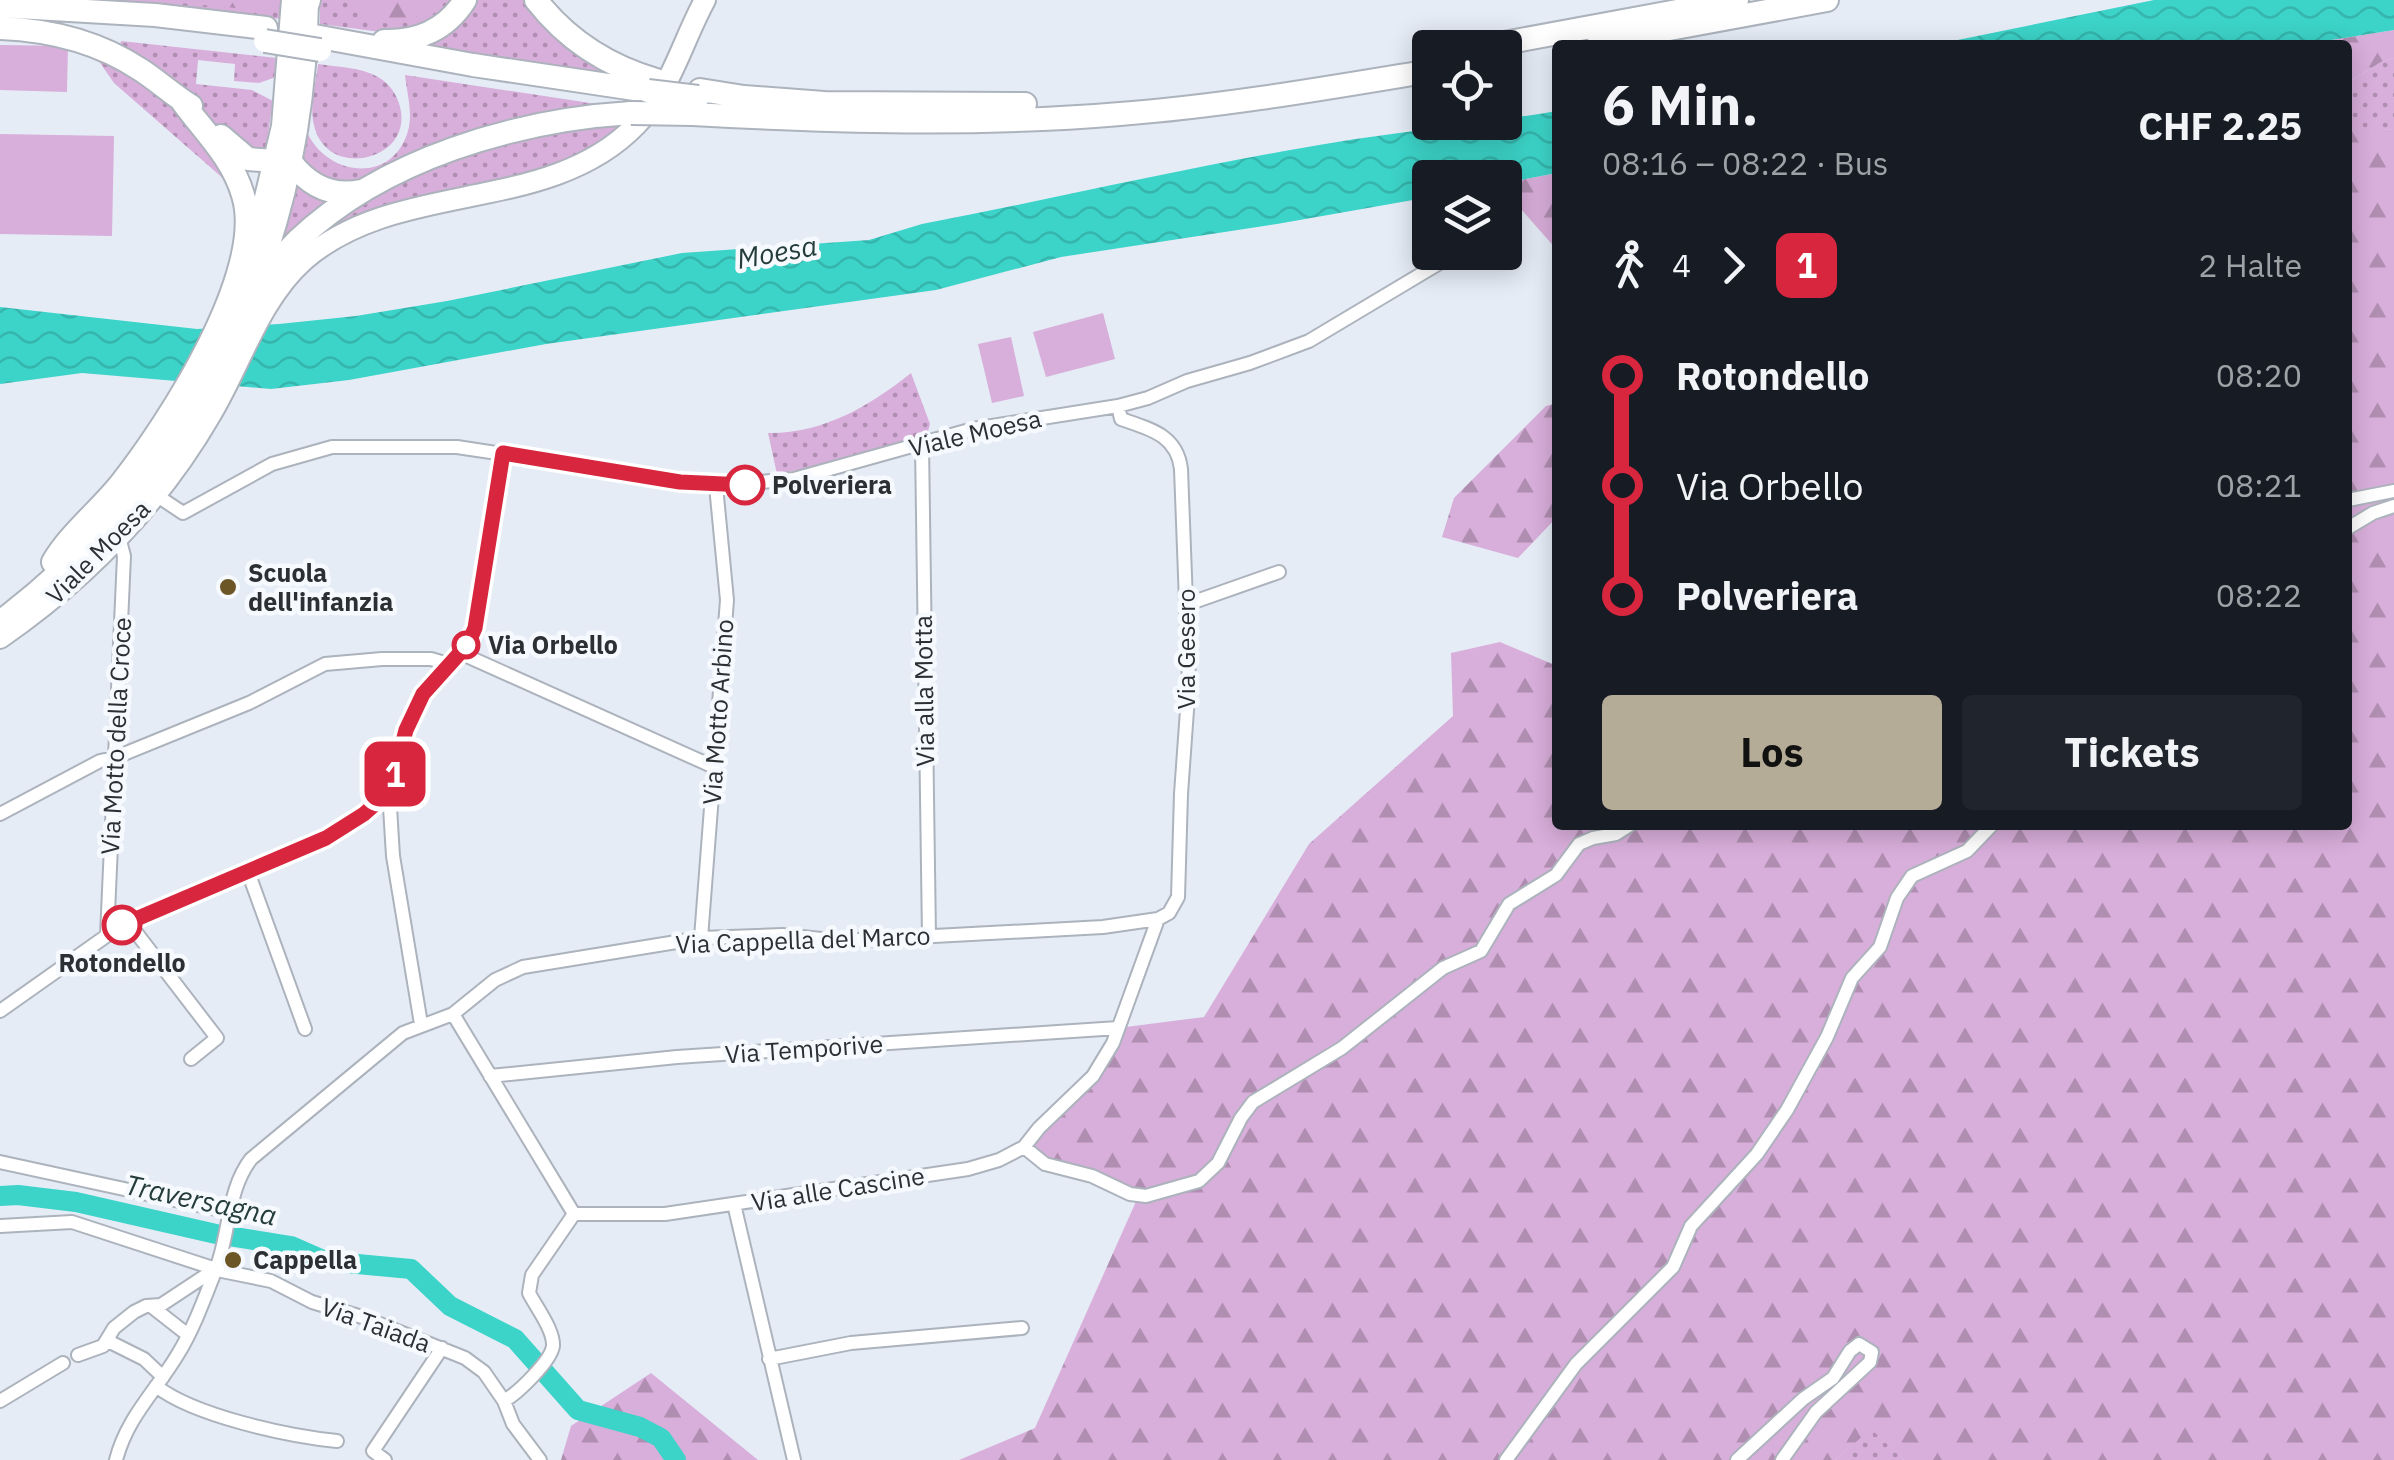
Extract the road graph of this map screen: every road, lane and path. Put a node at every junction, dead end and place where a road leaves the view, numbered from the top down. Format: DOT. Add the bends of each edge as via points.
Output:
graph roads {
  1 [pos="465,0"];
  2 [pos="536,0"];
  3 [pos="696,0"];
  4 [pos="705,0"];
  5 [pos="1737,0"];
  6 [pos="1827,0"];
  7 [pos="304,1"];
  8 [pos="0,6"];
  9 [pos="0,20"];
  10 [pos="692,23"];
  11 [pos="97,27"];
  12 [pos="0,28"];
  13 [pos="318,39"];
  14 [pos="1522,40"];
  15 [pos="1608,40"];
  16 [pos="1552,50"];
  17 [pos="1522,55"];
  18 [pos="1412,59"];
  19 [pos="1412,74"];
  20 [pos="644,96"];
  21 [pos="181,100"];
  22 [pos="751,106"];
  23 [pos="286,149"];
  24 [pos="374,187"];
  25 [pos="274,240"];
  26 [pos="1428,270"];
  27 [pos="255,312"];
  28 [pos="1118,406"];
  29 [pos="171,441"];
  30 [pos="922,444"];
  31 [pos="503,453"];
  32 [pos="716,486"];
  33 [pos="2394,491"];
  34 [pos="156,495"];
  35 [pos="2352,499"];
  36 [pos="2394,506"];
  37 [pos="2352,526"];
  38 [pos="119,537"];
  39 [pos="53,562"];
  40 [pos="1280,572"];
  41 [pos="1188,604"];
  42 [pos="0,608"];
  43 [pos="0,620"];
  44 [pos="0,638"];
  45 [pos="460,652"];
  46 [pos="448,664"];
  47 [pos="114,758"];
  48 [pos="714,767"];
  49 [pos="390,791"];
  50 [pos="0,814"];
  51 [pos="1622,830"];
  52 [pos="1987,830"];
  53 [pos="247,870"];
  54 [pos="1158,919"];
  55 [pos="128,922"];
  56 [pos="106,935"];
  57 [pos="929,937"];
  58 [pos="702,938"];
  59 [pos="0,1011"];
  60 [pos="453,1014"];
  61 [pos="415,1027"];
  62 [pos="305,1028"];
  63 [pos="1118,1028"];
  64 [pos="191,1058"];
  65 [pos="490,1076"];
  66 [pos="1024,1147"];
  67 [pos="0,1162"];
  68 [pos="734,1204"];
  69 [pos="574,1214"];
  70 [pos="230,1216"];
  71 [pos="0,1226"];
  72 [pos="216,1268"];
  73 [pos="150,1306"];
  74 [pos="1022,1328"];
  75 [pos="188,1335"];
  76 [pos="108,1342"];
  77 [pos="442,1348"];
  78 [pos="78,1356"];
  79 [pos="770,1359"];
  80 [pos="63,1364"];
  81 [pos="159,1381"];
  82 [pos="504,1400"];
  83 [pos="0,1401"];
  84 [pos="337,1441"];
  85 [pos="379,1456"];
  86 [pos="116,1460"];
  87 [pos="540,1460"];
  88 [pos="794,1460"];
  89 [pos="1506,1460"];
  90 [pos="1737,1460"];
  91 [pos="1782,1460"];
  1 -- 13 [label="highway" via="440,28 411,39"];
  2 -- 20 [label="highway" via="562,30 614,64"];
  3 -- 10 [label="main road"];
  4 -- 10 [label="main road"];
  5 -- 14 [label="highway"];
  6 -- 15 [label="highway"];
  7 -- 23 [label="main road" via="305,69"];
  8 -- 11 [label="highway"];
  9 -- 11 [label="highway"];
  10 -- 27 [label="main road" via="658,98 610,147 551,175 351,230 299,265"];
  11 -- 12 [label="highway" via="52,34"];
  11 -- 13 [label="highway, bridge"];
  11 -- 21 [label="highway"];
  13 -- 20 [label="highway"];
  16 -- 17 [label="highway"];
  18 -- 22 [label="highway" via="1242,86 1052,103"];
  19 -- 22 [label="highway" via="1235,102 1061,118 883,122"];
  20 -- 22 [label="highway"];
  20 -- 24 [label="highway" via="506,132"];
  21 -- 23 [label="highway" via="240,154 259,162"];
  21 -- 29 [label="highway" via="220,150 244,198 247,234 235,283"];
  23 -- 24 [label="highway" via="310,182 329,191"];
  23 -- 25 [label="main road"];
  24 -- 25 [label="highway"];
  25 -- 27 [label="highway"];
  25 -- 29 [label="main road" via="243,284"];
  26 -- 28 [label="street, Viale Moesa" via="1309,341"];
  27 -- 29 [label="main road"];
  28 -- 30 [label="street, Viale Moesa"];
  28 -- 41 [label="street, Via Gesero" via="1121,419 1161,434 1179,453"];
  29 -- 34 [label="main road"];
  29 -- 39 [label="highway" via="122,483"];
  29 -- 43 [label="main road" via="94,539"];
  30 -- 32 [label="street, Viale Moesa" via="794,480"];
  30 -- 57 [label="street, Via alla Motta"];
  31 -- 32 [label="street, Viale Moesa"];
  31 -- 34 [label="street, Viale Moesa" via="332,447 272,464 182,513"];
  31 -- 45 [label="street" via="478,616"];
  32 -- 48 [label="street, Via Motto Arbino" via="726,600"];
  33 -- 35 [label="street"];
  34 -- 38 [label="main road, Viale Moesa"];
  36 -- 37 [label="street"];
  38 -- 44 [label="main road, Viale Moesa"];
  38 -- 47 [label="street, Via Motto della Croce" via="124,556"];
  39 -- 42 [label="main road"];
  40 -- 41 [label="street"];
  41 -- 54 [label="street, Via Gesero" via="1178,896"];
  45 -- 46 [label="street"];
  45 -- 48 [label="street"];
  46 -- 47 [label="street" via="325,664"];
  46 -- 49 [label="street" via="406,730"];
  47 -- 50 [label="street"];
  47 -- 56 [label="street, Via Motto della Croce"];
  48 -- 58 [label="street, Via Motto Arbino"];
  49 -- 53 [label="street" via="340,830"];
  49 -- 61 [label="street"];
  51 -- 66 [label="street" via="1579,844 1556,875 1509,904 1481,951 1443,968 1342,1048 1254,1102 1199,1182 1130,1194 1045,1164"];
  52 -- 89 [label="street" via="1968,851 1912,876 1880,947 1852,978 1788,1110 1691,1226 1672,1266 1569,1372"];
  53 -- 55 [label="street"];
  53 -- 62 [label="street"];
  54 -- 57 [label="street, Via Cappella del Marco"];
  54 -- 63 [label="street, Via alle Cascine"];
  55 -- 56 [label="street"];
  55 -- 64 [label="street" via="217,1038"];
  56 -- 59 [label="street"];
  57 -- 58 [label="street, Via Cappella del Marco"];
  58 -- 60 [label="street, Via Cappella del Marco" via="523,967"];
  60 -- 61 [label="street, Via Cappella del Marco"];
  60 -- 65 [label="street"];
  61 -- 70 [label="street" via="258,1152 240,1176"];
  63 -- 65 [label="street, Via Temporive"];
  63 -- 66 [label="street, Via alle Cascine" via="1093,1076"];
  65 -- 69 [label="street"];
  66 -- 68 [label="street, Via alle Cascine" via="968,1169"];
  67 -- 70 [label="street"];
  68 -- 69 [label="street, Via alle Cascine" via="666,1214"];
  68 -- 79 [label="street"];
  69 -- 82 [label="street" via="530,1286 551,1352"];
  70 -- 72 [label="street"];
  71 -- 72 [label="street, Via Taiada" via="72,1222"];
  72 -- 73 [label="street"];
  72 -- 75 [label="street"];
  72 -- 77 [label="street, Via Taiada" via="270,1281"];
  73 -- 75 [label="street"];
  73 -- 76 [label="street" via="114,1328"];
  74 -- 79 [label="street" via="851,1343"];
  75 -- 81 [label="street"];
  76 -- 78 [label="street"];
  76 -- 81 [label="street" via="144,1359"];
  77 -- 82 [label="street, Via Taiada" via="479,1367"];
  77 -- 85 [label="street"];
  79 -- 88 [label="street"];
  80 -- 83 [label="street"];
  81 -- 84 [label="street" via="180,1400 262,1428"];
  81 -- 86 [label="street" via="130,1421"];
  82 -- 87 [label="street, Via Taiada"];
  90 -- 91 [label="street" via="1833,1378 1853,1347 1869,1347 1870,1362 1816,1412"];
}
